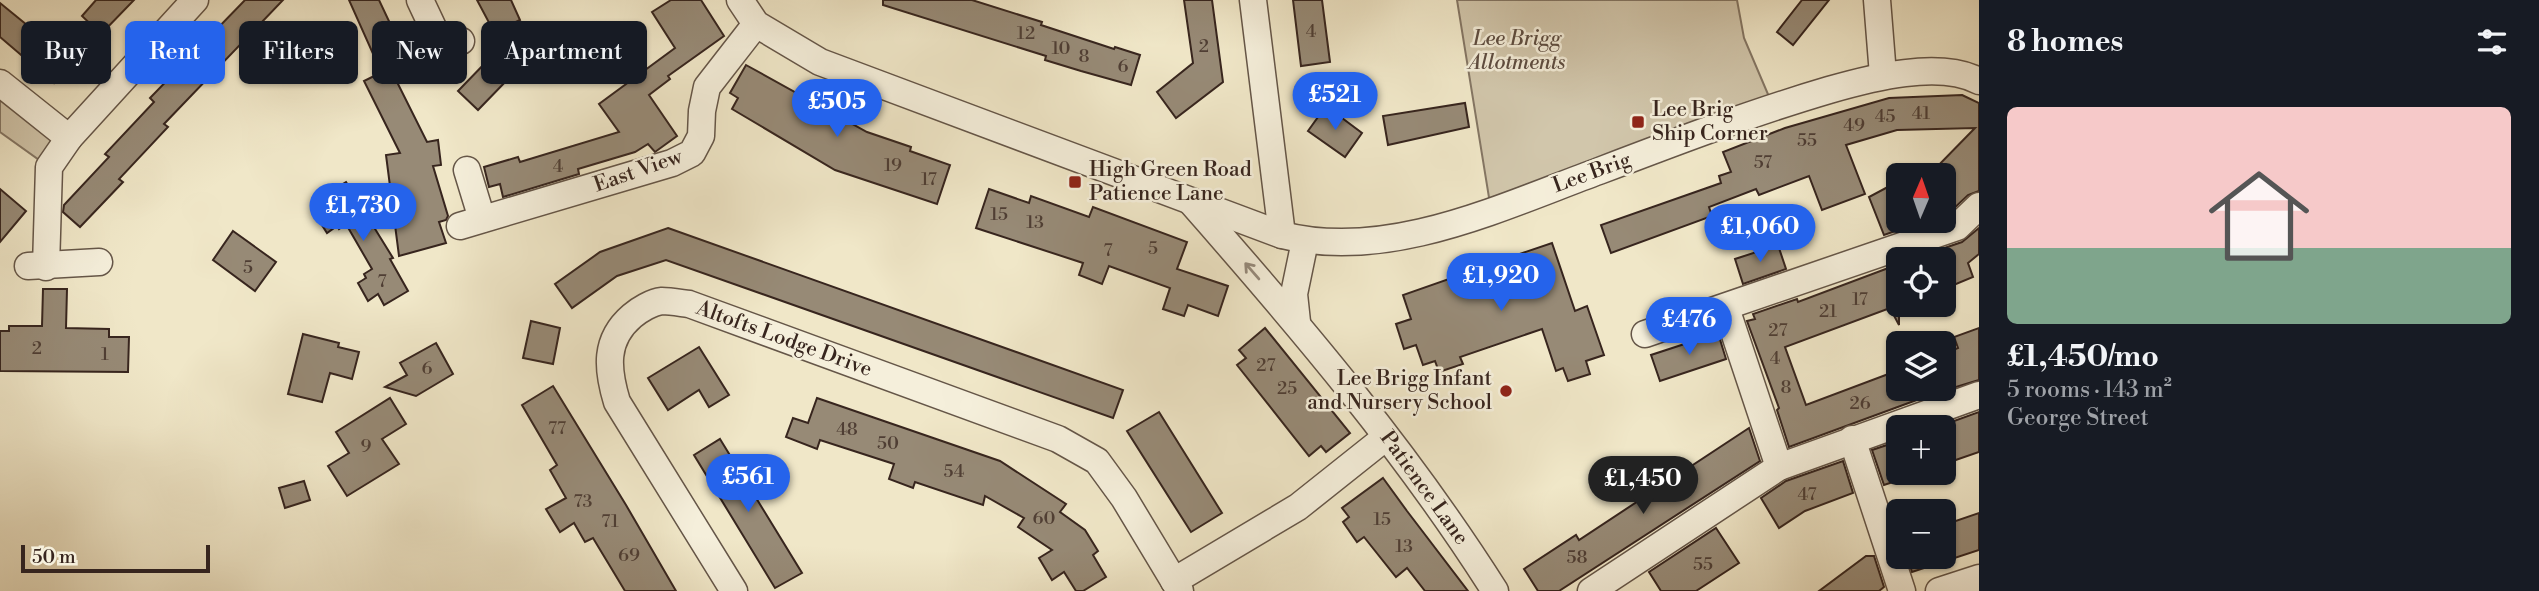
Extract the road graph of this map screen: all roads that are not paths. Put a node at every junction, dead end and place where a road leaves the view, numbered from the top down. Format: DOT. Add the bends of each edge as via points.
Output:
graph roads {
  1 [pos="195,0"];
  2 [pos="420,0"];
  3 [pos="740,0"];
  4 [pos="1253,0"];
  5 [pos="1877,0"];
  6 [pos="435,21"];
  7 [pos="756,24"];
  8 [pos="1883,75"];
  9 [pos="1979,81"];
  10 [pos="0,83"];
  11 [pos="69,138"];
  12 [pos="467,170"];
  13 [pos="1191,202"];
  14 [pos="1979,206"];
  15 [pos="1294,238"];
  16 [pos="99,262"];
  17 [pos="1726,308"];
  18 [pos="1297,322"];
  19 [pos="1645,334"];
  20 [pos="1979,395"];
  21 [pos="1386,437"];
  22 [pos="1853,439"];
  23 [pos="1779,467"];
  24 [pos="1979,578"];
  25 [pos="1177,586"];
  26 [pos="734,591"];
  27 [pos="1495,591"];
  28 [pos="1591,591"];
  29 [pos="1902,591"];
  30 [pos="1940,591"];
  1 -- 11 [label="street"];
  2 -- 6 [label="street"];
  3 -- 7 [label="street"];
  4 -- 15 [label="street"];
  5 -- 8 [label="street"];
  7 -- 12 [label="street, East View" via="707,87 701,136 692,153 471,223"];
  7 -- 13 [label="street, Lee Brig" via="820,62"];
  8 -- 9 [label="street, Lee Brig" via="1962,72"];
  8 -- 15 [label="street, Lee Brig" via="1773,106 1491,210 1407,236 1365,242"];
  10 -- 11 [label="street"];
  11 -- 16 [label="street" via="49,167 37,267"];
  13 -- 15 [label="street, Lee Brig"];
  18 -- 13 [label="street, Patience Lane, one-way"];
  14 -- 17 [label="street" via="1957,228"];
  15 -- 18 [label="street"];
  17 -- 19 [label="street"];
  17 -- 23 [label="street"];
  18 -- 21 [label="street, Patience Lane"];
  20 -- 22 [label="street"];
  21 -- 25 [label="street, Altofts Lodge Drive" via="1298,507"];
  21 -- 27 [label="street, Patience Lane" via="1454,527"];
  22 -- 23 [label="street"];
  22 -- 29 [label="street"];
  23 -- 28 [label="street"];
  24 -- 30 [label="street"];
  25 -- 26 [label="street, Altofts Lodge Drive" via="1097,461 1058,439 689,304 660,301 618,327 609,377 617,402"];
}
